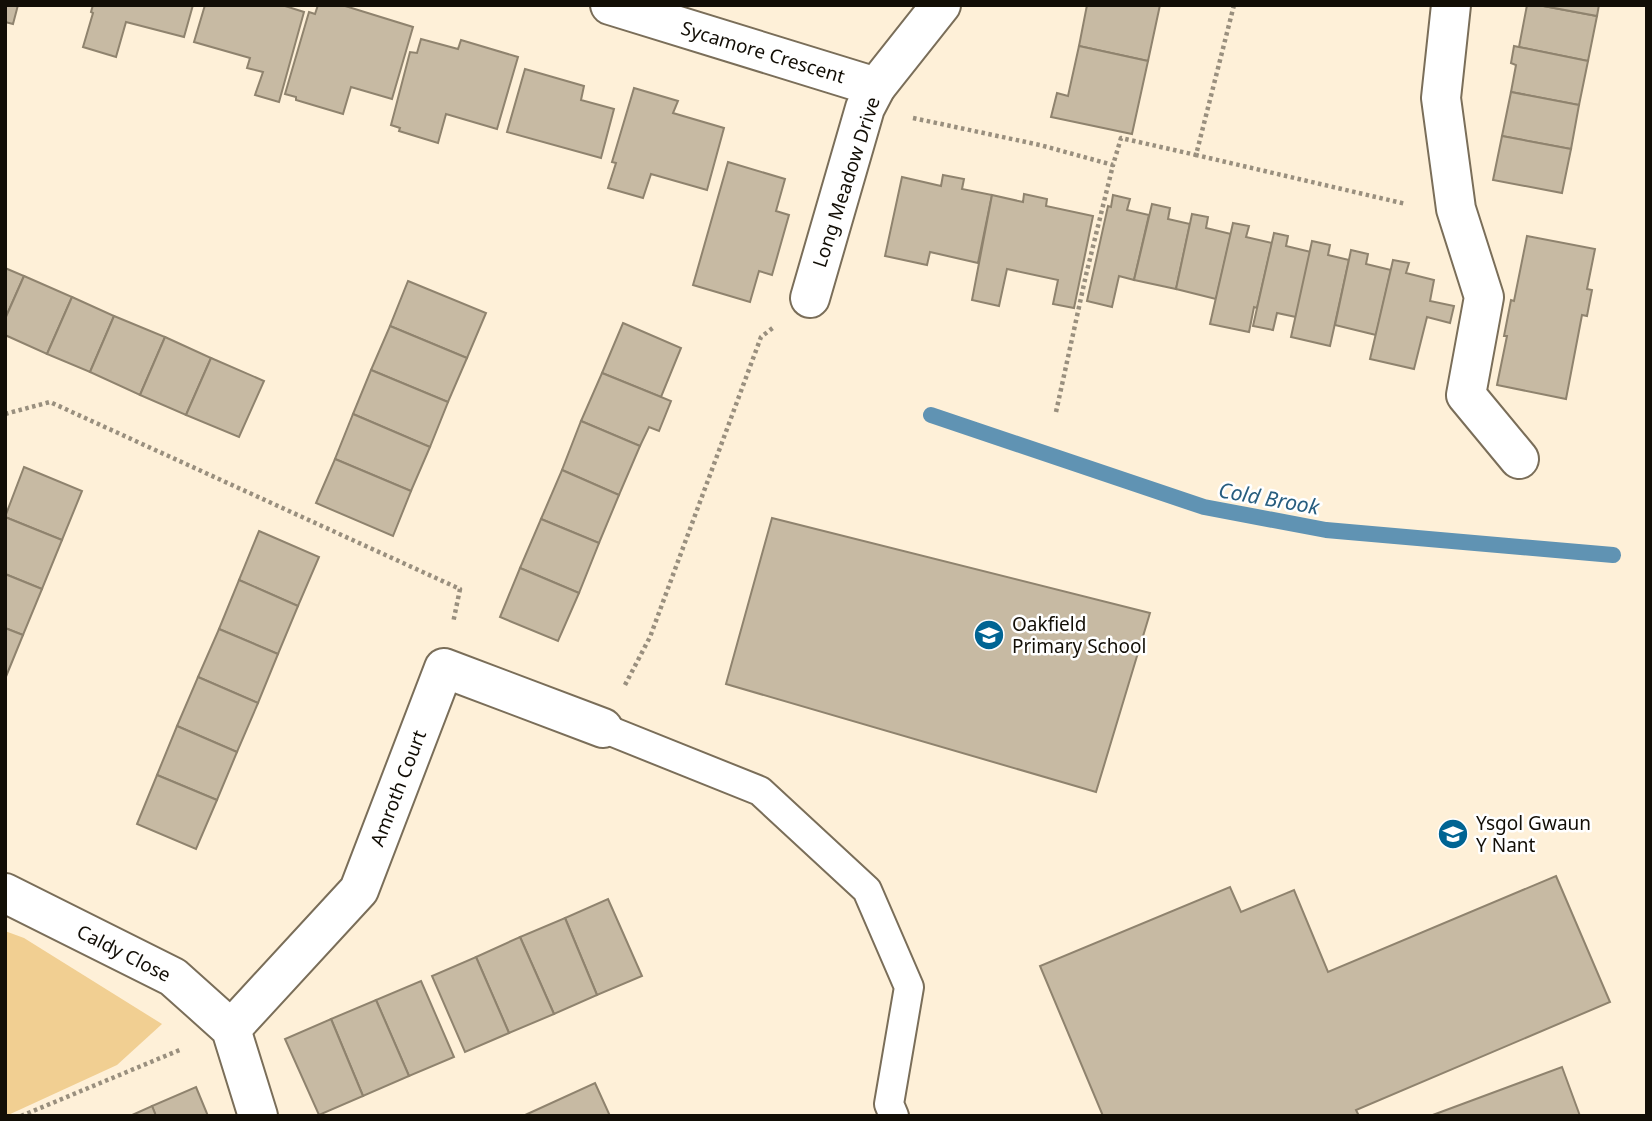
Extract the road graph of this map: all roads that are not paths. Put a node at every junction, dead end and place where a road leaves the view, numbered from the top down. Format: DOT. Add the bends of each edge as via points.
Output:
graph roads {
  1 [pos="610,5"];
  2 [pos="941,5"];
  3 [pos="1451,5"];
  4 [pos="871,97"];
  5 [pos="810,298"];
  6 [pos="1519,459"];
  7 [pos="603,728"];
  8 [pos="5,893"];
  9 [pos="231,1029"];
  10 [pos="258,1116"];
  11 [pos="894,1116"];
  1 -- 4 [label="street, Sycamore Crescent"];
  2 -- 4 [label="street, Long Meadow Drive"];
  3 -- 6 [label="street" via="1441,98 1458,216 1484,297 1466,395"];
  4 -- 5 [label="street, Long Meadow Drive"];
  7 -- 9 [label="street, Amroth Court" via="444,668 359,890"];
  7 -- 11 [label="lane" via="760,791 867,890 909,987 890,1104"];
  8 -- 9 [label="street, Caldy Close" via="173,977"];
  9 -- 10 [label="street"];
}
